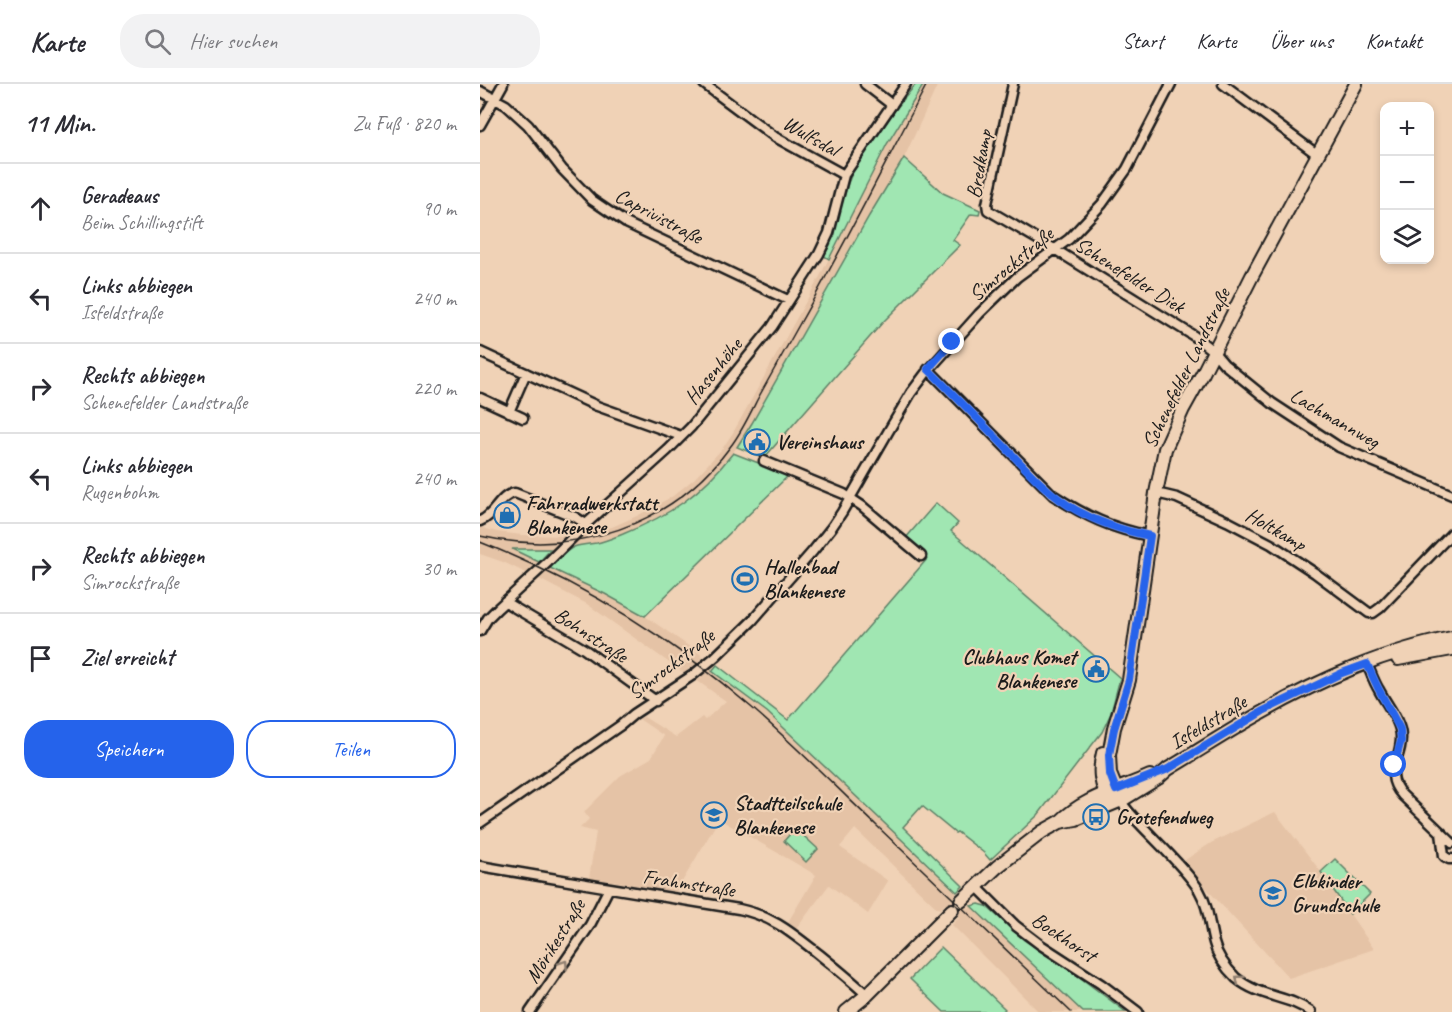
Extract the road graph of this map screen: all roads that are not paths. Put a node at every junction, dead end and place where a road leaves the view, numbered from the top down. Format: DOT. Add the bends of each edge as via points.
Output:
graph roads {
  1 [pos="503,84"];
  2 [pos="704,84"];
  3 [pos="865,84"];
  4 [pos="906,84"];
  5 [pos="1013,84"];
  6 [pos="1171,84"];
  7 [pos="1223,84"];
  8 [pos="1356,84"];
  9 [pos="480,91"];
  10 [pos="494,99"];
  11 [pos="892,105"];
  12 [pos="480,125"];
  13 [pos="1318,156"];
  14 [pos="844,175"];
  15 [pos="1056,250"];
  16 [pos="788,300"];
  17 [pos="1214,351"];
  18 [pos="480,352"];
  19 [pos="928,369"];
  20 [pos="526,373"];
  21 [pos="480,398"];
  22 [pos="509,412"];
  23 [pos="522,418"];
  24 [pos="681,436"];
  25 [pos="764,461"];
  26 [pos="1156,493"];
  27 [pos="1452,495"];
  28 [pos="850,498"];
  29 [pos="480,521"];
  30 [pos="586,524"];
  31 [pos="1452,533"];
  32 [pos="1150,536"];
  33 [pos="921,556"];
  34 [pos="506,601"];
  35 [pos="480,631"];
  36 [pos="1452,638"];
  37 [pos="1452,650"];
  38 [pos="1367,664"];
  39 [pos="656,701"];
  40 [pos="1114,794"];
  41 [pos="480,823"];
  42 [pos="1440,832"];
  43 [pos="1452,843"];
  44 [pos="1452,859"];
  45 [pos="480,866"];
  46 [pos="976,886"];
  47 [pos="609,888"];
  48 [pos="961,901"];
  49 [pos="952,910"];
  50 [pos="867,995"];
  51 [pos="530,1012"];
  52 [pos="846,1012"];
  53 [pos="1137,1012"];
  54 [pos="1311,1012"];
  1 -- 10 [label="street"];
  2 -- 14 [label="street, Wulfsdal" via="775,137"];
  3 -- 11 [label="street"];
  4 -- 11 [label="street, Hasenhöhe"];
  5 -- 15 [label="street, Bredkamp" via="987,208"];
  6 -- 15 [label="street, Simrockstraße" via="1114,188"];
  7 -- 13 [label="street"];
  8 -- 13 [label="main road, Schenefelder Landstraße"];
  9 -- 10 [label="street, Caprivistraße"];
  10 -- 12 [label="street"];
  10 -- 16 [label="street, Caprivistraße" via="528,125 592,200 626,223"];
  11 -- 14 [label="street, Hasenhöhe"];
  13 -- 17 [label="main road, Schenefelder Landstraße"];
  14 -- 16 [label="street, Hasenhöhe" via="829,233"];
  15 -- 17 [label="street, Schenefelder Diek"];
  15 -- 19 [label="street, Simrockstraße" via="1017,277"];
  16 -- 24 [label="street, Hasenhöhe" via="772,327"];
  17 -- 26 [label="main road, Schenefelder Landstraße" via="1164,449"];
  17 -- 27 [label="street, Lachmannweg" via="1264,397 1339,447"];
  18 -- 20 [label="street"];
  19 -- 28 [label="street, Simrockstraße"];
  19 -- 32 [label="street" via="1053,495 1100,522"];
  20 -- 22 [label="street"];
  20 -- 24 [label="street" via="608,410"];
  21 -- 22 [label="street"];
  22 -- 23 [label="street"];
  24 -- 30 [label="street, Hasenhöhe"];
  25 -- 28 [label="street"];
  26 -- 31 [label="street, Holtkamp" via="1177,498 1265,541 1373,614"];
  26 -- 32 [label="main road, Schenefelder Landstraße"];
  28 -- 33 [label="street"];
  28 -- 39 [label="street, Simrockstraße" via="827,534 752,621 715,657"];
  29 -- 30 [label="street" via="489,517 506,496 515,493"];
  30 -- 34 [label="street, Hasenhöhe"];
  32 -- 40 [label="main road, Schenefelder Landstraße" via="1129,680 1101,764 1101,778"];
  34 -- 35 [label="street, Hasenhöhe"];
  34 -- 39 [label="street, Bohnstraße" via="584,649"];
  36 -- 38 [label="main road, Isfeldstraße" via="1422,644"];
  37 -- 38 [label="main road, Isfeldstraße"];
  38 -- 40 [label="main road, Isfeldstraße" via="1263,711 1137,792"];
  38 -- 42 [label="street" via="1400,729 1393,774 1396,787"];
  39 -- 41 [label="street, Simrockstraße"];
  40 -- 46 [label="main road, Isfeldstraße" via="1096,797 1076,808 1012,854"];
  54 -- 40 [label="street, one-way" via="1238,980 1214,946 1200,891"];
  42 -- 43 [label="street"];
  42 -- 44 [label="street" via="1444,856"];
  45 -- 47 [label="street, Frahmstraße"];
  46 -- 48 [label="main road"];
  46 -- 53 [label="street, Bockhorst" via="1016,926"];
  47 -- 50 [label="street, Frahmstraße" via="766,917 792,933"];
  51 -- 47 [label="street, Mörikestraße, one-way" via="590,925"];
  49 -- 50 [label="main road"];
  50 -- 52 [label="main road"];
}
